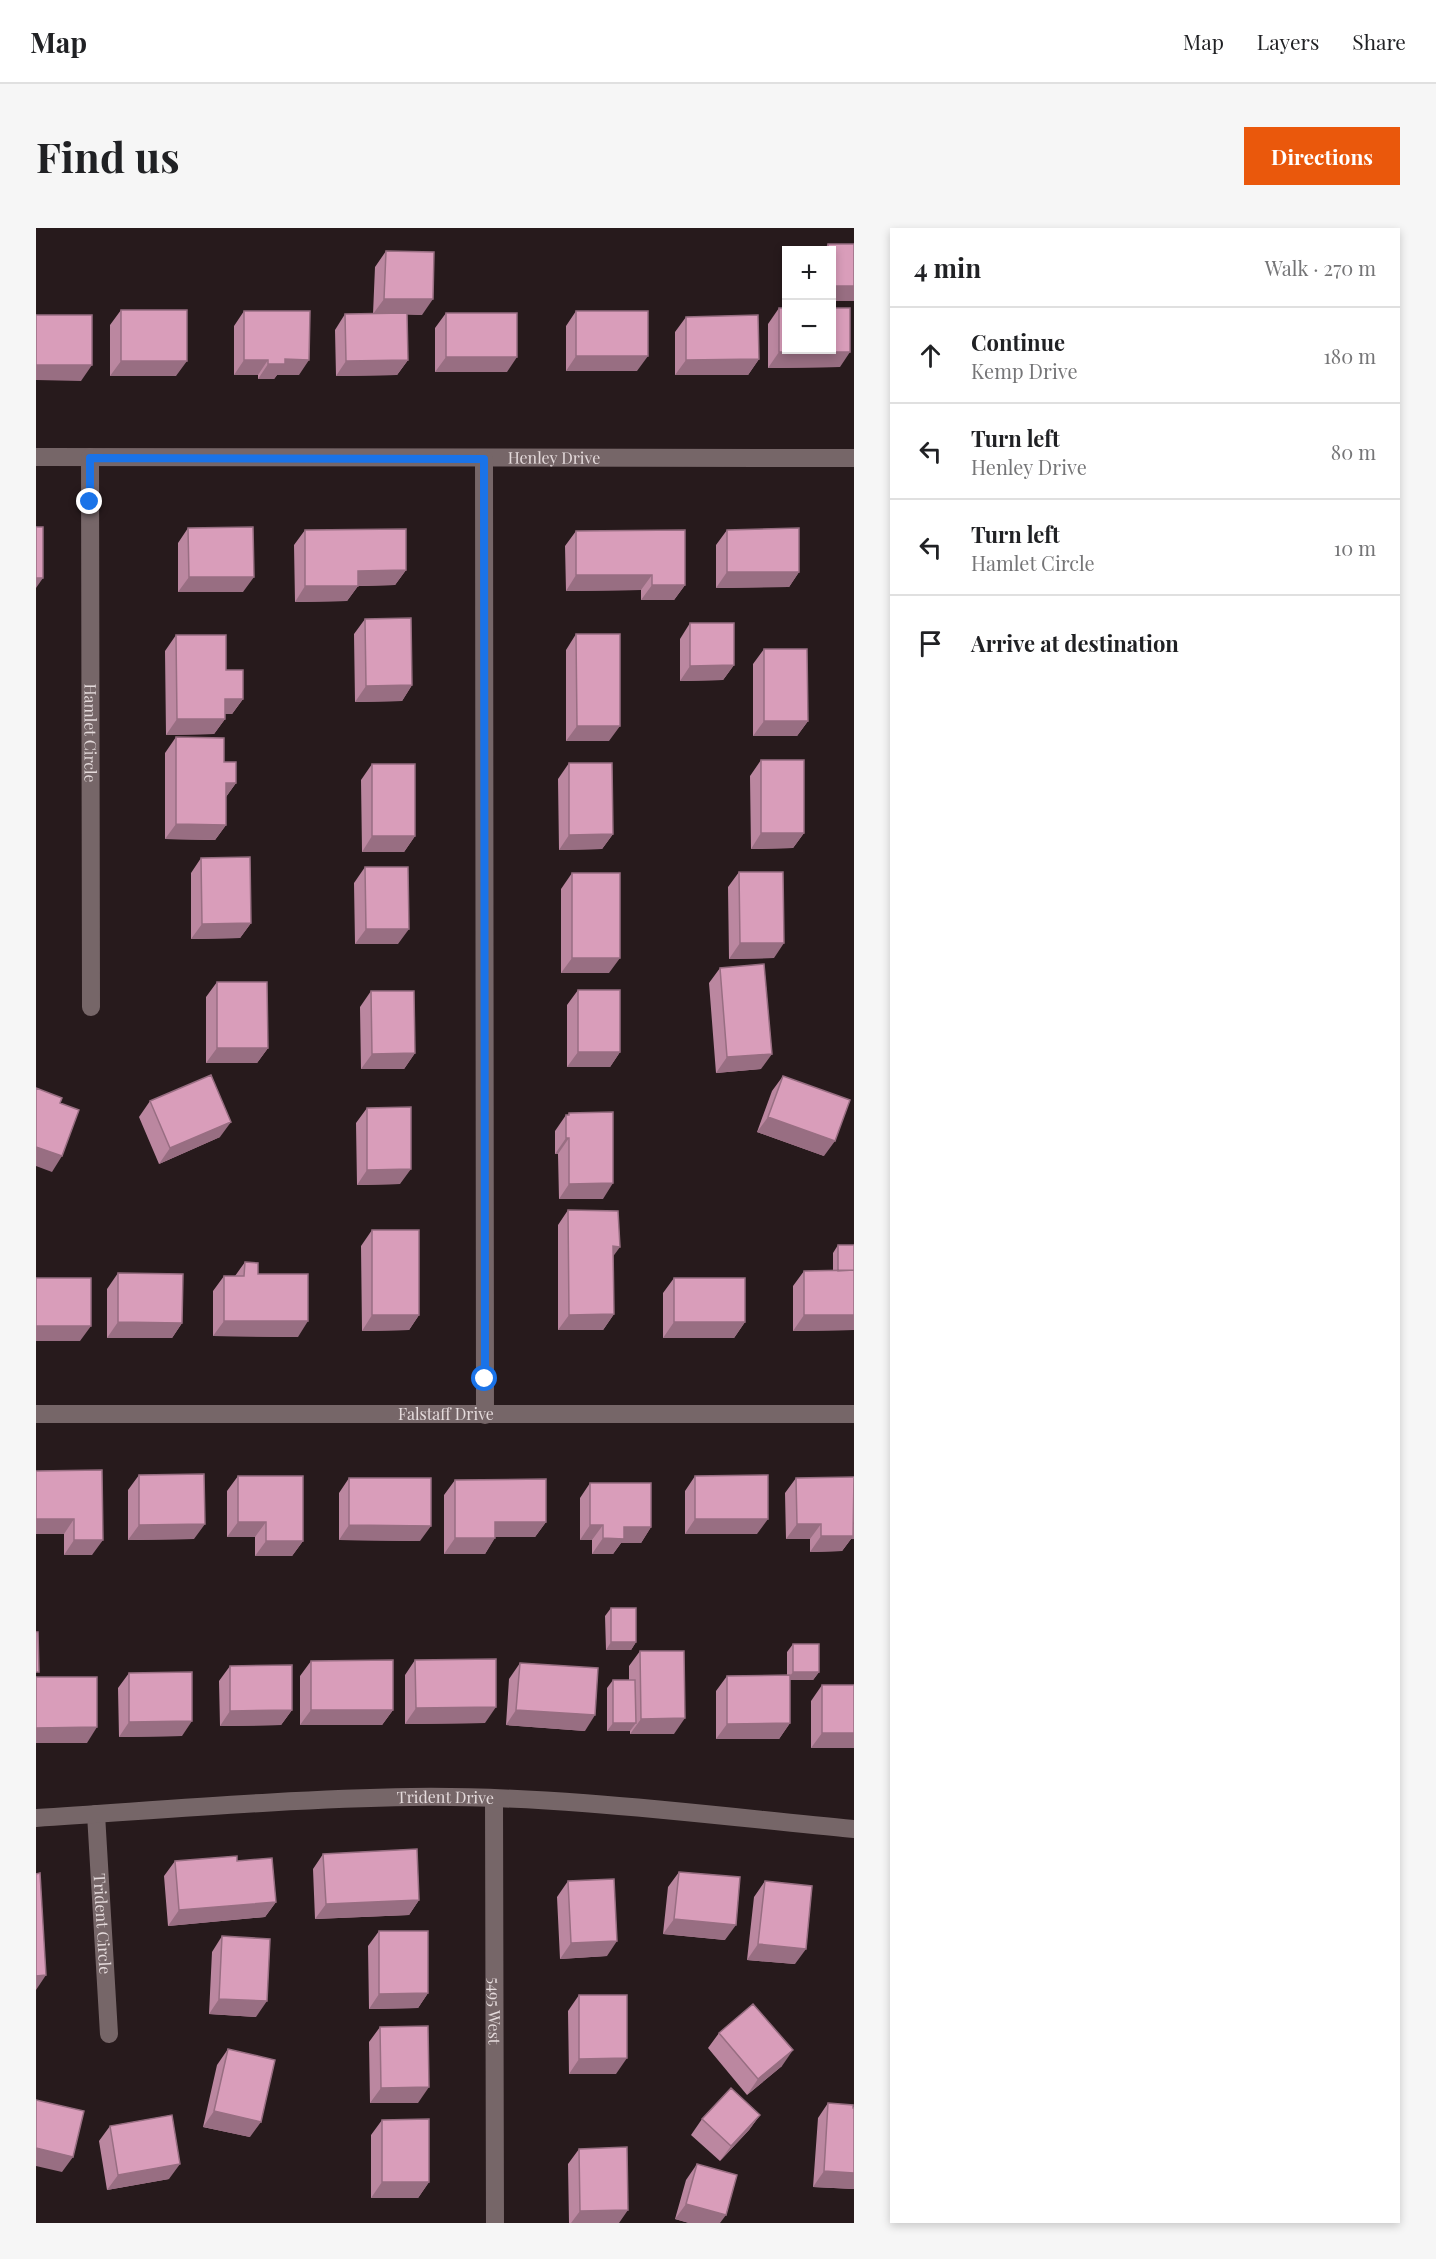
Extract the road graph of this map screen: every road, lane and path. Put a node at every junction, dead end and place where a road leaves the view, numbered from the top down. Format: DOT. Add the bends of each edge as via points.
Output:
graph roads {
  1 [pos="36,457"];
  2 [pos="90,458"];
  3 [pos="854,458"];
  4 [pos="484,459"];
  5 [pos="91,1007"];
  6 [pos="36,1414"];
  7 [pos="854,1414"];
  8 [pos="485,1415"];
  9 [pos="494,1799"];
  10 [pos="96,1814"];
  11 [pos="36,1818"];
  12 [pos="854,1829"];
  13 [pos="110,2034"];
  14 [pos="495,2223"];
  1 -- 2 [label="street, Henley Drive"];
  2 -- 4 [label="street, Henley Drive"];
  2 -- 5 [label="street, Hamlet Circle"];
  3 -- 4 [label="street, Henley Drive"];
  4 -- 8 [label="street"];
  6 -- 8 [label="street, Falstaff Drive"];
  7 -- 8 [label="street, Falstaff Drive"];
  9 -- 10 [label="street, Trident Drive" via="412,1797"];
  9 -- 12 [label="street, Trident Drive" via="615,1806"];
  9 -- 14 [label="street, 5495 West"];
  10 -- 11 [label="street, Trident Drive"];
  10 -- 13 [label="street, Trident Circle"];
}
